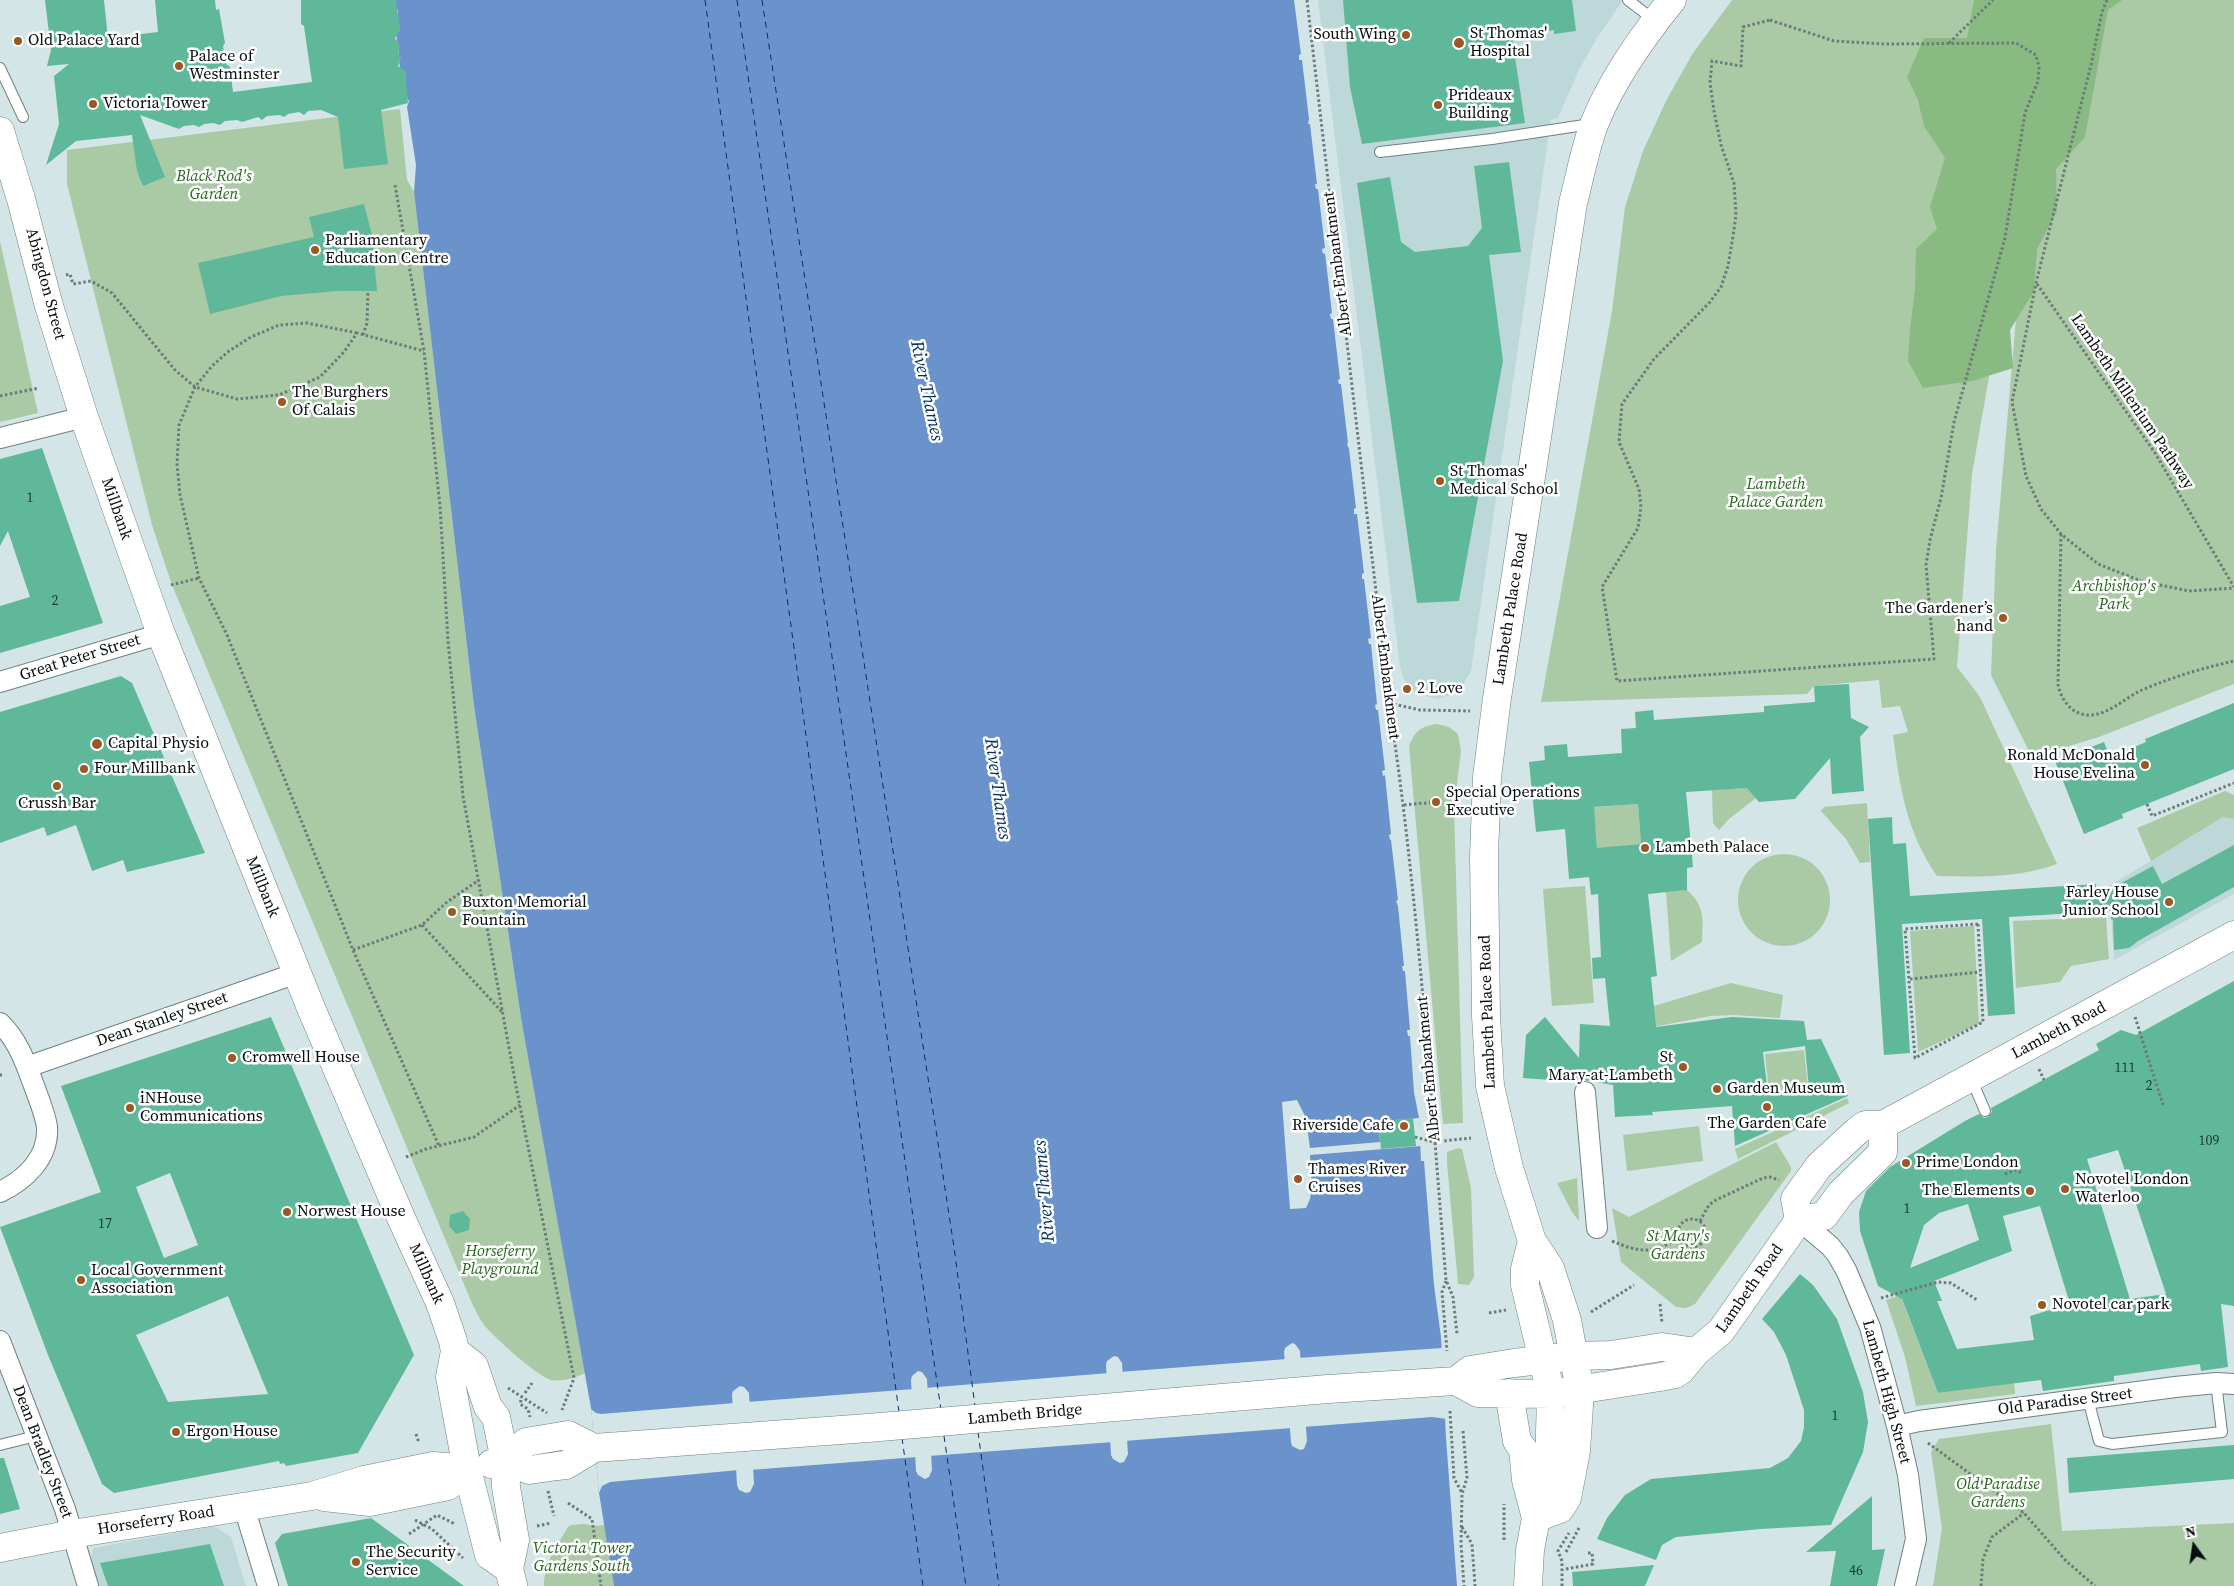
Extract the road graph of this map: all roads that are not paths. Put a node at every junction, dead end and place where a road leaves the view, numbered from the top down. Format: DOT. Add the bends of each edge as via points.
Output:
graph roads {
  1 [pos="1628,0"];
  2 [pos="1672,0"];
  3 [pos="1655,21"];
  4 [pos="0,68"];
  5 [pos="23,117"];
  6 [pos="1595,123"];
  7 [pos="4,141"];
  8 [pos="1380,152"];
  9 [pos="84,417"];
  10 [pos="0,438"];
  11 [pos="160,634"];
  12 [pos="0,682"];
  13 [pos="2234,935"];
  14 [pos="297,973"];
  15 [pos="0,1022"];
  16 [pos="28,1067"];
  17 [pos="1971,1078"];
  18 [pos="1585,1092"];
  19 [pos="1985,1111"];
  20 [pos="0,1192"];
  21 [pos="1799,1220"];
  22 [pos="1600,1233"];
  23 [pos="1532,1240"];
  24 [pos="0,1341"];
  25 [pos="455,1351"];
  26 [pos="1696,1352"];
  27 [pos="1575,1356"];
  28 [pos="1542,1359"];
  29 [pos="1451,1382"];
  30 [pos="8,1384"];
  31 [pos="2225,1384"];
  32 [pos="1580,1390"];
  33 [pos="1508,1394"];
  34 [pos="1551,1394"];
  35 [pos="2088,1399"];
  36 [pos="1897,1426"];
  37 [pos="36,1436"];
  38 [pos="0,1444"];
  39 [pos="594,1448"];
  40 [pos="505,1461"];
  41 [pos="467,1469"];
  42 [pos="244,1507"];
  43 [pos="1535,1514"];
  44 [pos="72,1534"];
  45 [pos="0,1548"];
  46 [pos="511,1577"];
  47 [pos="88,1586"];
  48 [pos="268,1586"];
  49 [pos="1528,1586"];
  50 [pos="1905,1586"];
  1 -- 3 [label="lane"];
  2 -- 3 [label="main road, Lambeth Palace Road"];
  3 -- 6 [label="main road, Lambeth Palace Road" via="1617,80"];
  4 -- 5 [label="lane"];
  6 -- 8 [label="lane"];
  6 -- 23 [label="main road, Lambeth Palace Road" via="1573,203 1497,698 1488,777 1484,856 1490,1086 1509,1168"];
  7 -- 9 [label="main road, Abingdon Street" via="49,306"];
  9 -- 10 [label="street"];
  9 -- 11 [label="main road, Millbank"];
  11 -- 12 [label="street, Great Peter Street"];
  11 -- 14 [label="main road, Millbank"];
  13 -- 17 [label="main road, Lambeth Road"];
  14 -- 16 [label="street, Dean Stanley Street"];
  14 -- 25 [label="main road, Millbank" via="440,1303"];
  15 -- 16 [label="street"];
  16 -- 20 [label="street" via="42,1109 46,1139 36,1165 26,1176"];
  17 -- 19 [label="lane"];
  17 -- 21 [label="main road, Lambeth Road" via="1883,1125 1865,1125 1819,1166 1794,1199"];
  18 -- 22 [label="street"];
  21 -- 26 [label="main road, Lambeth Road" via="1721,1332"];
  21 -- 36 [label="street, Lambeth High Street" via="1830,1246 1847,1272 1870,1327"];
  23 -- 27 [label="main road, Lambeth Palace Road" via="1550,1268"];
  23 -- 28 [label="main road" via="1525,1269 1526,1285"];
  24 -- 30 [label="street, Dean Bradley Street"];
  25 -- 40 [label="main road, Millbank" via="474,1366 479,1376 488,1407 496,1417"];
  25 -- 41 [label="main road, Millbank" via="450,1377"];
  26 -- 27 [label="main road" via="1662,1347 1611,1355"];
  26 -- 32 [label="main road, Lambeth Road" via="1675,1374"];
  27 -- 28 [label="main road"];
  27 -- 32 [label="main road, Lambeth Palace Road"];
  28 -- 29 [label="main road, Lambeth Bridge" via="1470,1370"];
  28 -- 34 [label="main road"];
  29 -- 33 [label="main road" via="1478,1393"];
  29 -- 39 [label="main road, Lambeth Bridge"];
  30 -- 37 [label="street, Dean Bradley Street"];
  31 -- 35 [label="street, Old Paradise Street"];
  31 -- 35 [label="lane" via="2222,1432 2112,1444 2099,1441"];
  32 -- 34 [label="main road, Lambeth Road"];
  32 -- 43 [label="main road" via="1576,1451 1567,1498 1560,1509"];
  33 -- 34 [label="main road"];
  33 -- 43 [label="main road" via="1517,1441 1523,1449 1526,1480"];
  34 -- 43 [label="main road" via="1549,1472"];
  35 -- 36 [label="street, Old Paradise Street"];
  36 -- 50 [label="street, Lambeth High Street" via="1908,1475 1916,1539"];
  37 -- 38 [label="lane"];
  37 -- 44 [label="street, Dean Bradley Street"];
  39 -- 40 [label="main road, Lambeth Bridge" via="566,1465 529,1470"];
  39 -- 40 [label="main road" via="568,1435 526,1442"];
  40 -- 41 [label="main road"];
  40 -- 46 [label="main road, Millbank" via="506,1488 516,1540"];
  41 -- 42 [label="main road, Horseferry Road" via="433,1466 364,1480 312,1496"];
  41 -- 46 [label="main road, Millbank" via="489,1555"];
  42 -- 44 [label="main road, Horseferry Road"];
  42 -- 48 [label="street"];
  43 -- 49 [label="main road"];
  44 -- 45 [label="main road, Horseferry Road"];
  44 -- 47 [label="street, Dean Bradley Street"];
}
